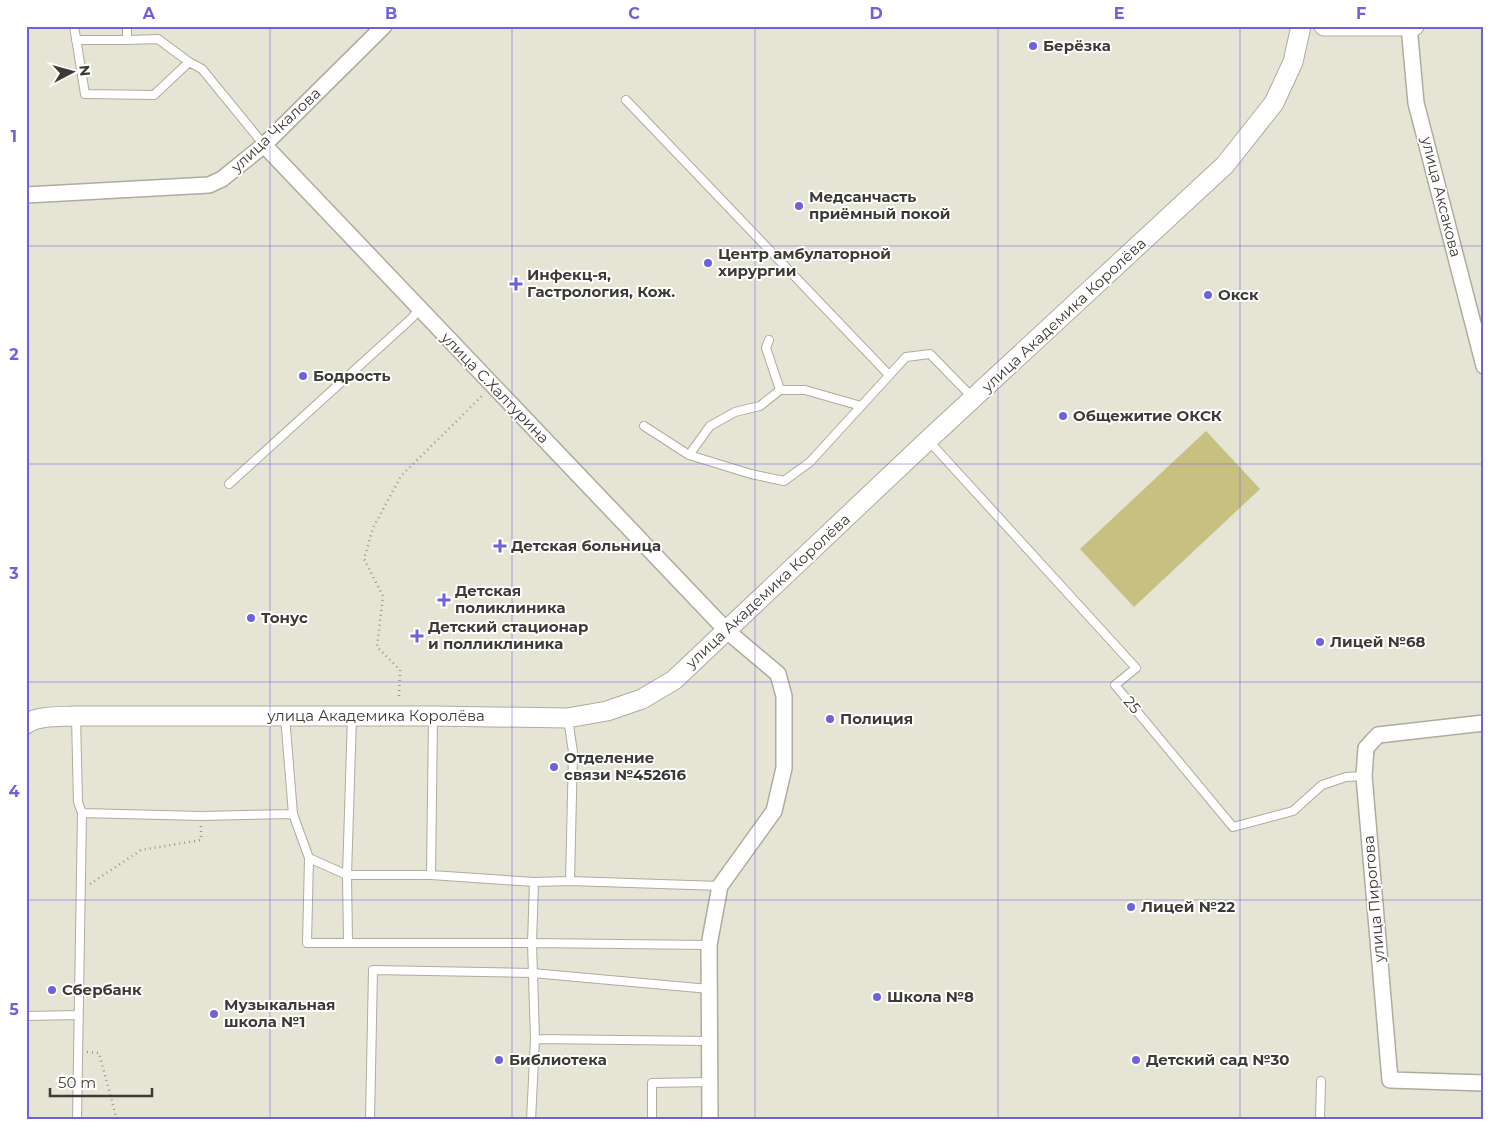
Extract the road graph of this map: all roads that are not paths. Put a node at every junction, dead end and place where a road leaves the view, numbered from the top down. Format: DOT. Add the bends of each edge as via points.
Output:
graph roads {
  1 [pos="74,26"];
  2 [pos="127,26"];
  3 [pos="1301,26"];
  4 [pos="1324,26"];
  5 [pos="1409,26"];
  6 [pos="1414,26"];
  7 [pos="377,29"];
  8 [pos="76,40"];
  9 [pos="127,40"];
  10 [pos="189,62"];
  11 [pos="626,100"];
  12 [pos="264,145"];
  13 [pos="26,195"];
  14 [pos="419,308"];
  15 [pos="769,340"];
  16 [pos="1484,366"];
  17 [pos="889,376"];
  18 [pos="780,390"];
  19 [pos="973,398"];
  20 [pos="861,406"];
  21 [pos="644,426"];
  22 [pos="928,440"];
  23 [pos="689,455"];
  24 [pos="229,484"];
  25 [pos="727,631"];
  26 [pos="26,707"];
  27 [pos="285,715"];
  28 [pos="76,716"];
  29 [pos="352,716"];
  30 [pos="433,716"];
  31 [pos="568,718"];
  32 [pos="1484,723"];
  33 [pos="26,724"];
  34 [pos="1364,776"];
  35 [pos="82,813"];
  36 [pos="292,814"];
  37 [pos="309,858"];
  38 [pos="347,875"];
  39 [pos="430,875"];
  40 [pos="570,881"];
  41 [pos="534,882"];
  42 [pos="720,886"];
  43 [pos="348,942"];
  44 [pos="532,942"];
  45 [pos="709,945"];
  46 [pos="532,973"];
  47 [pos="709,990"];
  48 [pos="78,1015"];
  49 [pos="26,1016"];
  50 [pos="535,1039"];
  51 [pos="710,1041"];
  52 [pos="1321,1081"];
  53 [pos="710,1082"];
  54 [pos="1484,1083"];
  55 [pos="77,1120"];
  56 [pos="370,1120"];
  57 [pos="531,1120"];
  58 [pos="652,1120"];
  59 [pos="710,1120"];
  60 [pos="1320,1120"];
  1 -- 8 [label="lane"];
  2 -- 9 [label="lane"];
  3 -- 19 [label="street, улица Академика Королёва" via="1293,62 1274,103 1226,165"];
  4 -- 5 [label="street"];
  5 -- 6 [label="street"];
  5 -- 16 [label="street, улица Аксакова" via="1416,103"];
  7 -- 12 [label="street, улица Чкалова"];
  8 -- 9 [label="lane"];
  8 -- 10 [label="lane" via="85,94 154,95"];
  9 -- 10 [label="lane" via="158,39"];
  10 -- 12 [label="lane" via="202,69"];
  11 -- 17 [label="lane"];
  12 -- 13 [label="street, улица Чкалова" via="222,179 209,185"];
  12 -- 14 [label="street, улица С.Халтурина"];
  14 -- 24 [label="lane"];
  14 -- 25 [label="street, улица С.Халтурина"];
  15 -- 18 [label="lane" via="766,348"];
  17 -- 19 [label="lane" via="906,357 930,354"];
  17 -- 20 [label="lane"];
  18 -- 20 [label="lane" via="805,390"];
  18 -- 23 [label="lane" via="760,406 735,412 710,426"];
  19 -- 22 [label="street, улица Академика Королёва"];
  20 -- 23 [label="lane" via="810,462 784,481"];
  21 -- 23 [label="lane"];
  22 -- 25 [label="street, улица Академика Королёва"];
  22 -- 34 [label="lane, 25" via="1136,668 1115,685 1233,827 1293,812 1322,785 1346,777"];
  25 -- 31 [label="street, улица Академика Королёва" via="674,680 642,699 607,711"];
  25 -- 42 [label="street, улица С.Халтурина" via="778,674 784,696 784,768 774,811"];
  26 -- 28 [label="street" via="45,713"];
  27 -- 28 [label="street, улица Академика Королёва"];
  27 -- 29 [label="street, улица Академика Королёва"];
  27 -- 36 [label="lane"];
  28 -- 33 [label="street, улица Академика Королёва" via="45,718"];
  28 -- 35 [label="lane" via="78,802"];
  29 -- 30 [label="street, улица Академика Королёва"];
  29 -- 38 [label="lane"];
  30 -- 31 [label="street, улица Академика Королёва"];
  30 -- 39 [label="lane"];
  31 -- 40 [label="lane" via="573,752"];
  32 -- 34 [label="street, улица Пирогова" via="1378,735 1366,748"];
  34 -- 54 [label="street, улица Пирогова" via="1390,1080"];
  35 -- 36 [label="lane"];
  35 -- 48 [label="lane"];
  36 -- 37 [label="lane"];
  37 -- 38 [label="lane"];
  37 -- 43 [label="lane" via="307,944"];
  38 -- 39 [label="lane"];
  38 -- 43 [label="lane"];
  39 -- 41 [label="lane"];
  40 -- 41 [label="lane"];
  40 -- 42 [label="lane"];
  41 -- 44 [label="lane"];
  42 -- 45 [label="street"];
  43 -- 44 [label="lane"];
  44 -- 45 [label="lane"];
  44 -- 46 [label="lane"];
  45 -- 47 [label="street"];
  46 -- 47 [label="lane"];
  46 -- 50 [label="lane"];
  46 -- 56 [label="lane" via="373,970"];
  47 -- 51 [label="street"];
  48 -- 49 [label="lane"];
  48 -- 55 [label="lane"];
  50 -- 51 [label="lane"];
  50 -- 57 [label="lane"];
  51 -- 53 [label="street"];
  52 -- 60 [label="lane"];
  53 -- 58 [label="lane" via="652,1083"];
  53 -- 59 [label="street"];
}
